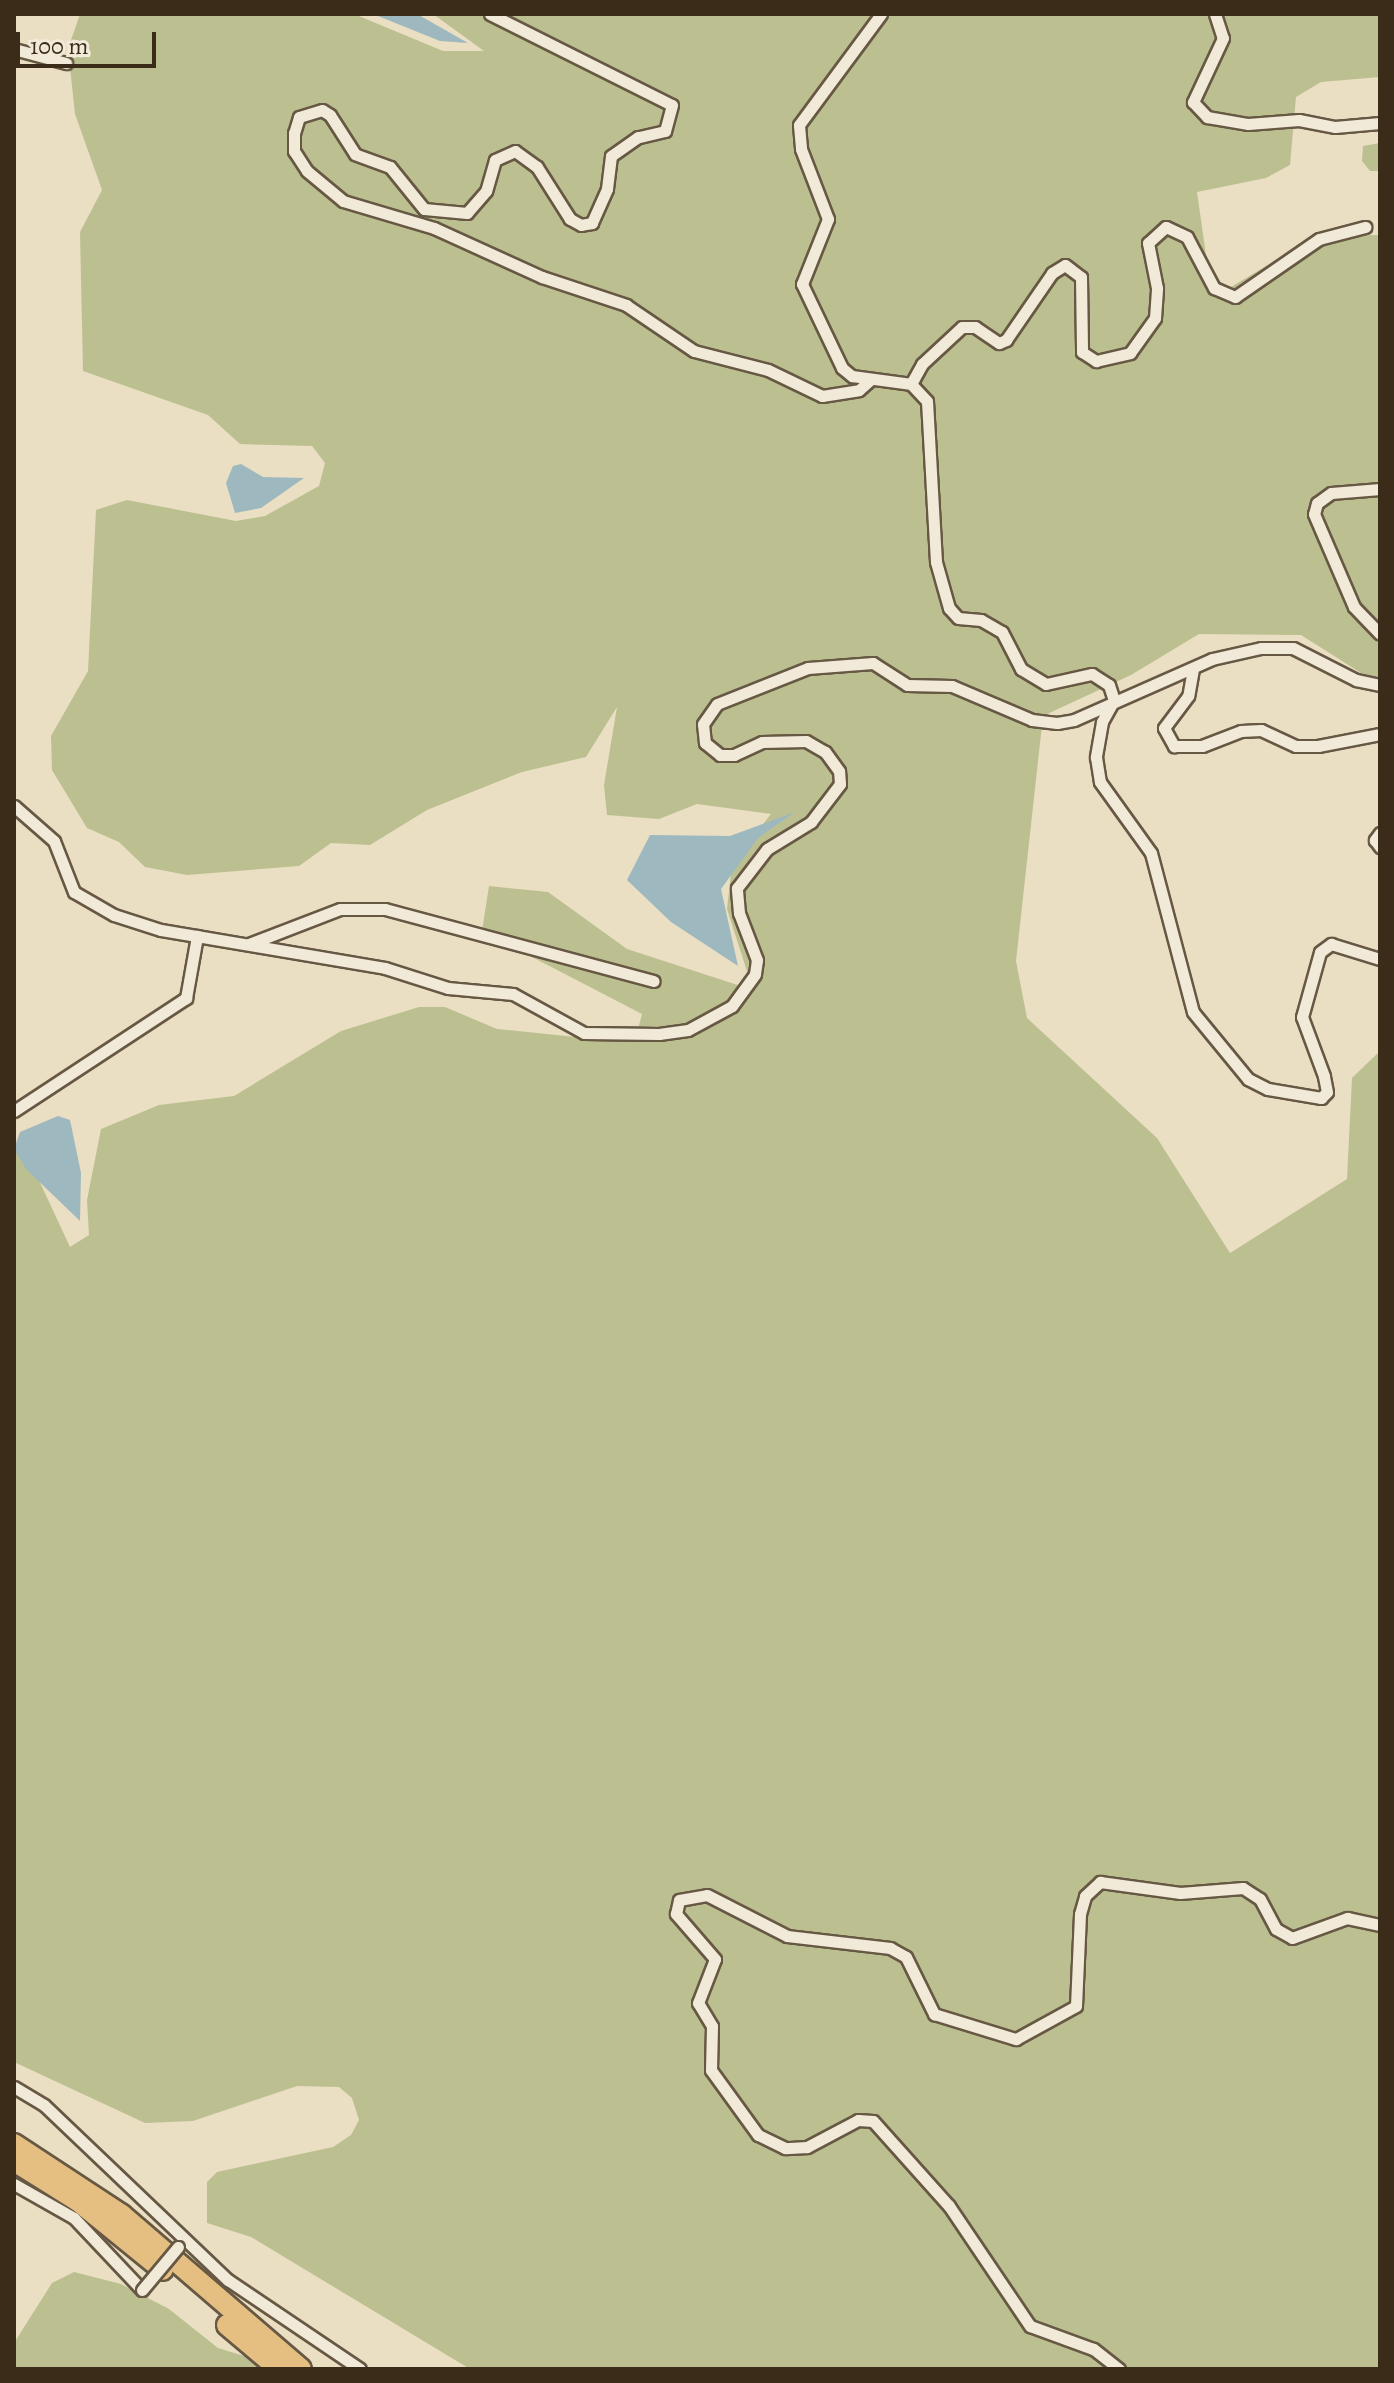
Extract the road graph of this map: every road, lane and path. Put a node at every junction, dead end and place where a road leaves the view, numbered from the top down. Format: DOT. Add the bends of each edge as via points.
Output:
graph roads {
  1 [pos="490,14"];
  2 [pos="881,14"];
  3 [pos="1215,14"];
  4 [pos="14,49"];
  5 [pos="66,63"];
  6 [pos="1380,123"];
  7 [pos="1365,227"];
  8 [pos="870,380"];
  9 [pos="911,384"];
  10 [pos="1380,489"];
  11 [pos="1380,634"];
  12 [pos="1193,669"];
  13 [pos="1380,685"];
  14 [pos="1114,700"];
  15 [pos="1380,734"];
  16 [pos="14,806"];
  17 [pos="1380,833"];
  18 [pos="1380,847"];
  19 [pos="197,936"];
  20 [pos="248,944"];
  21 [pos="1380,959"];
  22 [pos="653,981"];
  23 [pos="14,1111"];
  24 [pos="1380,1925"];
  25 [pos="14,2087"];
  26 [pos="14,2144"];
  27 [pos="14,2161"];
  28 [pos="14,2184"];
  29 [pos="182,2243"];
  30 [pos="279,2369"];
  31 [pos="301,2369"];
  32 [pos="360,2369"];
  33 [pos="1119,2369"];
  1 -- 8 [label="street" via="672,105 665,131 638,137 611,156 607,189 592,223 570,219 537,167 515,151 495,160 486,191 467,213 424,209 390,167 355,154 322,110 299,117 294,133 294,151 307,171 343,201 434,228 542,277 626,305 694,351 768,370 822,396 859,390"];
  2 -- 8 [label="street" via="799,125 801,149 828,219 803,278 803,292 842,368"];
  3 -- 6 [label="street" via="1223,38 1193,102 1207,117 1248,124"];
  4 -- 5 [label="street"];
  7 -- 9 [label="street" via="1319,239 1235,297 1214,288 1187,237 1166,227 1148,243 1157,288 1155,318 1130,353 1096,361 1082,352 1081,277 1065,265 1052,273 1006,340 999,343 975,327 962,327 922,364"];
  8 -- 9 [label="street"];
  9 -- 14 [label="street" via="928,408 936,562 949,608 958,618 981,620 1002,632 1021,669 1046,684 1092,674 1109,685"];
  10 -- 11 [label="street" via="1331,493 1317,503 1314,514 1354,607"];
  12 -- 13 [label="street" via="1244,651 1293,648 1356,680"];
  12 -- 14 [label="street"];
  12 -- 15 [label="street" via="1188,696 1164,728 1174,746 1202,746 1241,731 1261,730 1296,746"];
  14 -- 20 [label="street" via="1074,720 1032,720 952,686 907,685 873,663 808,668 717,704 703,724 705,743 720,755 734,755 762,742 806,741 825,752 839,771 840,784 811,822 767,849 744,874 737,888 739,913 757,960 755,974 732,1006 688,1030 584,1033 513,994 448,988 385,968"];
  14 -- 21 [label="street" via="1102,722 1096,757 1100,782 1151,853 1193,1012 1248,1079 1268,1089 1321,1098 1327,1092 1324,1076 1302,1017 1320,952 1331,944"];
  16 -- 19 [label="street" via="54,841 74,892 114,915"];
  17 -- 18 [label="street" via="1375,840"];
  19 -- 20 [label="street"];
  19 -- 23 [label="street" via="186,998 70,1079"];
  20 -- 22 [label="street" via="340,909 385,909"];
  24 -- 33 [label="street" via="1347,1918 1292,1938 1276,1929 1260,1899 1243,1888 1180,1893 1100,1882 1085,1896 1080,1914 1076,2006 1016,2039 934,2014 906,1957 890,1948 787,1936 707,1895 679,1900 676,1914 715,1959 698,2003 712,2026 711,2070 758,2135 785,2148 807,2147 858,2120 873,2121 949,2206 1030,2326 1077,2341"];
  25 -- 29 [label="street" via="35,2097"];
  26 -- 31 [label="highway" via="122,2215"];
  27 -- 30 [label="highway" via="112,2227"];
  28 -- 29 [label="street, bridge" via="74,2218 142,2290"];
  29 -- 32 [label="street" via="270,2312"];
}
